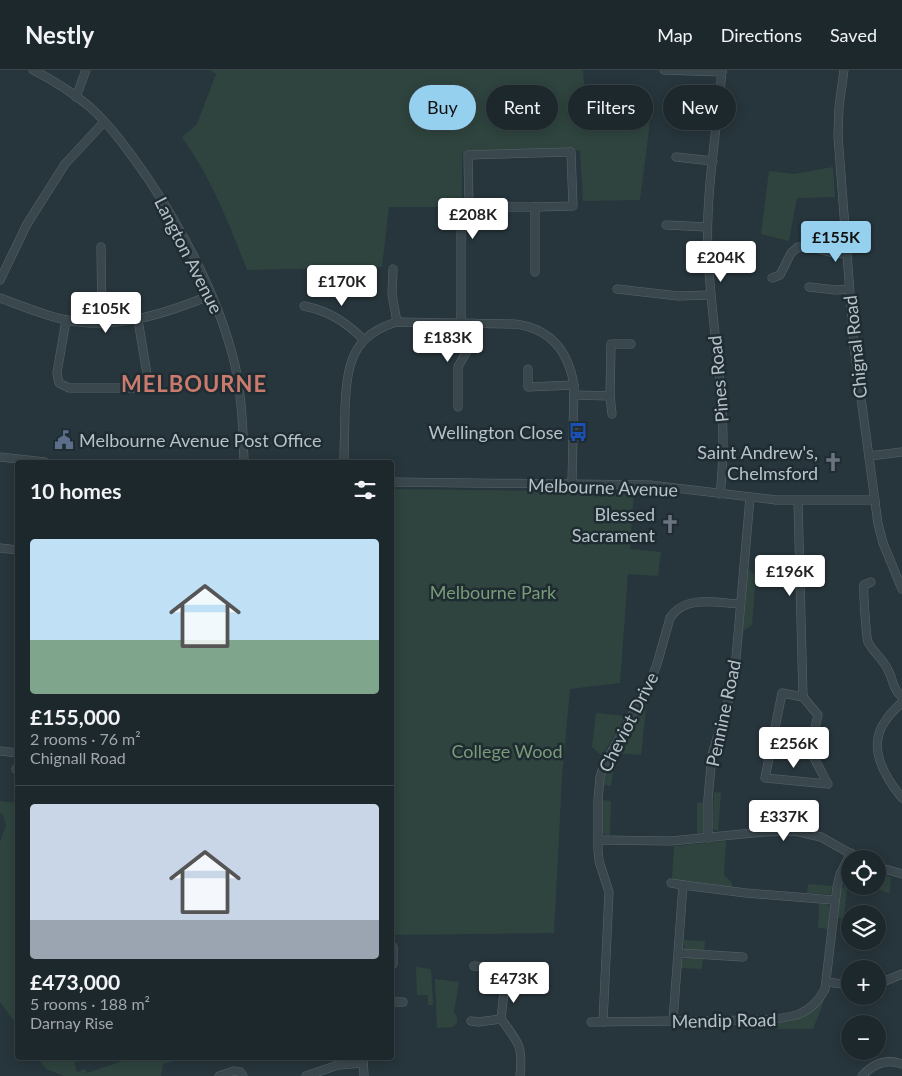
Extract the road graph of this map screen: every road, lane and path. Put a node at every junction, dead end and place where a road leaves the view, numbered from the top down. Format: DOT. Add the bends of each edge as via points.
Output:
graph roads {
  1 [pos="33,70"];
  2 [pos="86,70"];
  3 [pos="664,70"];
  4 [pos="844,70"];
  5 [pos="722,71"];
  6 [pos="76,97"];
  7 [pos="104,122"];
  8 [pos="676,157"];
  9 [pos="713,160"];
  10 [pos="535,207"];
  11 [pos="469,208"];
  12 [pos="666,226"];
  13 [pos="707,227"];
  14 [pos="101,247"];
  15 [pos="846,250"];
  16 [pos="393,269"];
  17 [pos="535,272"];
  18 [pos="772,278"];
  19 [pos="0,280"];
  20 [pos="808,287"];
  21 [pos="617,289"];
  22 [pos="850,290"];
  23 [pos="211,295"];
  24 [pos="710,295"];
  25 [pos="0,298"];
  26 [pos="304,306"];
  27 [pos="66,320"];
  28 [pos="138,320"];
  29 [pos="396,322"];
  30 [pos="102,323"];
  31 [pos="461,323"];
  32 [pos="472,323"];
  33 [pos="364,340"];
  34 [pos="631,344"];
  35 [pos="528,369"];
  36 [pos="574,385"];
  37 [pos="574,395"];
  38 [pos="610,396"];
  39 [pos="458,407"];
  40 [pos="612,414"];
  41 [pos="902,452"];
  42 [pos="869,456"];
  43 [pos="0,457"];
  44 [pos="27,460"];
  45 [pos="244,460"];
  46 [pos="344,460"];
  47 [pos="394,482"];
  48 [pos="572,483"];
  49 [pos="720,494"];
  50 [pos="750,498"];
  51 [pos="875,500"];
  52 [pos="798,501"];
  53 [pos="0,548"];
  54 [pos="15,550"];
  55 [pos="871,582"];
  56 [pos="902,589"];
  57 [pos="740,604"];
  58 [pos="902,697"];
  59 [pos="802,698"];
  60 [pos="902,702"];
  61 [pos="0,751"];
  62 [pos="15,753"];
  63 [pos="902,798"];
  64 [pos="708,838"];
  65 [pos="598,840"];
  66 [pos="845,850"];
  67 [pos="886,870"];
  68 [pos="841,872"];
  69 [pos="902,874"];
  70 [pos="671,883"];
  71 [pos="683,885"];
  72 [pos="834,900"];
  73 [pos="679,953"];
  74 [pos="742,957"];
  75 [pos="474,966"];
  76 [pos="902,974"];
  77 [pos="886,981"];
  78 [pos="827,982"];
  79 [pos="841,984"];
  80 [pos="394,1002"];
  81 [pos="403,1002"];
  82 [pos="501,1019"];
  83 [pos="471,1021"];
  84 [pos="673,1021"];
  85 [pos="591,1022"];
  86 [pos="603,1022"];
  87 [pos="363,1060"];
  88 [pos="902,1064"];
  89 [pos="218,1076"];
  90 [pos="243,1076"];
  91 [pos="306,1076"];
  92 [pos="364,1076"];
  93 [pos="520,1076"];
  94 [pos="862,1076"];
  1 -- 6 [label="street, Langton Avenue"];
  2 -- 6 [label="street"];
  3 -- 5 [label="street"];
  4 -- 15 [label="street, Chignal Road" via="838,126"];
  5 -- 9 [label="street, Pines Road"];
  6 -- 7 [label="street, Langton Avenue"];
  7 -- 19 [label="street" via="65,164 27,224"];
  7 -- 23 [label="street, Langton Avenue" via="130,152 171,215"];
  8 -- 9 [label="street"];
  9 -- 13 [label="street, Pines Road"];
  10 -- 11 [label="street"];
  10 -- 11 [label="street" via="573,206 571,152 468,155"];
  10 -- 17 [label="street"];
  11 -- 31 [label="street" via="462,220"];
  12 -- 13 [label="street"];
  13 -- 24 [label="street, Pines Road"];
  14 -- 30 [label="street"];
  15 -- 18 [label="street" via="802,246 788,257 780,275"];
  15 -- 22 [label="street, Chignal Road"];
  16 -- 29 [label="street"];
  20 -- 22 [label="street"];
  21 -- 24 [label="street" via="678,296"];
  22 -- 42 [label="street, Chignal Road"];
  23 -- 28 [label="street"];
  23 -- 45 [label="street, Langton Avenue" via="239,384"];
  24 -- 49 [label="street, Pines Road" via="723,447"];
  25 -- 27 [label="street"];
  26 -- 33 [label="street" via="317,308 340,319"];
  27 -- 28 [label="street" via="57,373 60,383 69,388 136,388 144,384 146,374"];
  27 -- 30 [label="street"];
  28 -- 30 [label="street"];
  29 -- 31 [label="street"];
  29 -- 33 [label="street"];
  31 -- 32 [label="street"];
  32 -- 36 [label="street" via="524,325 546,334 567,359"];
  32 -- 39 [label="street" via="470,345 458,367"];
  33 -- 46 [label="street" via="347,375"];
  34 -- 38 [label="street" via="611,344"];
  35 -- 36 [label="street" via="528,387"];
  36 -- 37 [label="street"];
  37 -- 38 [label="street"];
  37 -- 48 [label="street"];
  38 -- 40 [label="street"];
  41 -- 42 [label="street"];
  42 -- 51 [label="street, Chignal Road"];
  43 -- 44 [label="street"];
  47 -- 48 [label="street, Melbourne Avenue"];
  48 -- 49 [label="street, Melbourne Avenue" via="650,485"];
  49 -- 50 [label="street, Melbourne Avenue"];
  50 -- 52 [label="street, Melbourne Avenue"];
  50 -- 57 [label="street, Pennine Road"];
  51 -- 52 [label="street, Melbourne Avenue"];
  51 -- 56 [label="street, Chignal Road" via="883,543"];
  52 -- 59 [label="street"];
  53 -- 54 [label="street"];
  55 -- 58 [label="street" via="863,589 867,641 885,664 894,688"];
  57 -- 64 [label="street, Pennine Road" via="734,681 712,755"];
  57 -- 65 [label="street, Cheviot Drive" via="685,604 670,618 650,683 600,777"];
  59 -- 59 [label="street" via="818,715 812,741 813,756 828,784 765,778 782,693"];
  60 -- 63 [label="street" via="885,720 876,739 877,754 891,784"];
  61 -- 62 [label="street"];
  64 -- 65 [label="street"];
  64 -- 66 [label="street" via="795,832 821,837"];
  65 -- 86 [label="street, Cheviot Drive" via="599,861 609,892"];
  67 -- 69 [label="street"];
  68 -- 72 [label="street, Mendip Road"];
  70 -- 71 [label="street"];
  71 -- 72 [label="street"];
  71 -- 73 [label="street"];
  72 -- 78 [label="street, Mendip Road"];
  73 -- 74 [label="street"];
  73 -- 84 [label="street"];
  75 -- 82 [label="street" via="496,968 504,976"];
  76 -- 77 [label="street"];
  78 -- 79 [label="street"];
  78 -- 84 [label="street, Mendip Road" via="820,998 812,1006 785,1019"];
  80 -- 81 [label="street"];
  82 -- 83 [label="street"];
  82 -- 93 [label="street" via="521,1051"];
  84 -- 86 [label="street, Mendip Road"];
  85 -- 86 [label="street, Mendip Road"];
  87 -- 91 [label="street"];
  87 -- 92 [label="street"];
  88 -- 94 [label="street" via="881,1062"];
  89 -- 90 [label="street" via="234,1071"];
}
